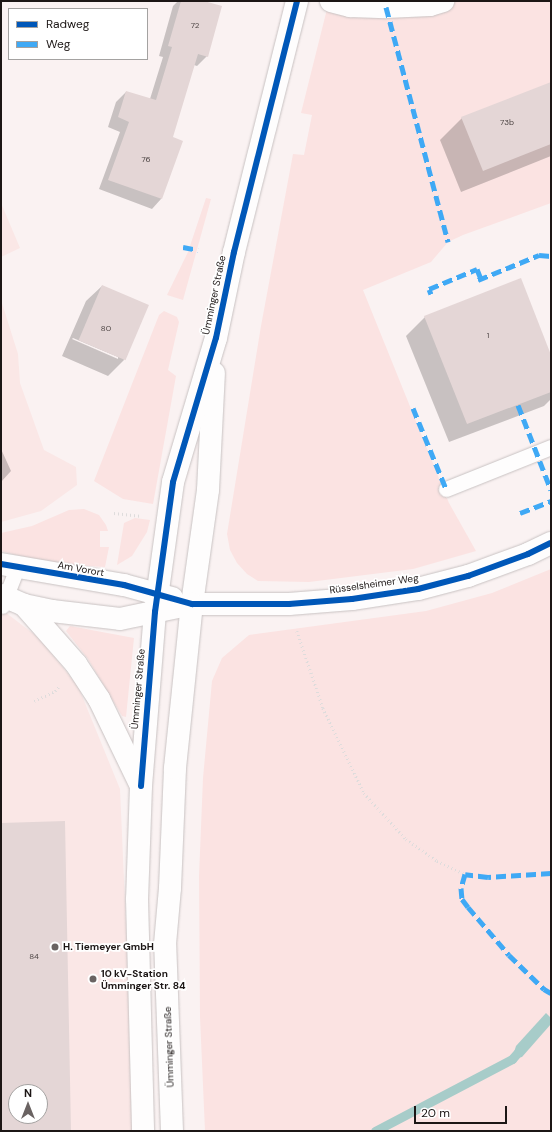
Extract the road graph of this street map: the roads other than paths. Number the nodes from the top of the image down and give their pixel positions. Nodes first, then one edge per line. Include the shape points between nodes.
1 (296, 1) edge
2 (331, 1) edge
3 (443, 1) edge
4 (216, 338) junction
5 (551, 447) edge
6 (446, 489) dead end
7 (551, 543) edge
8 (9, 566) edge
9 (8, 601) edge
10 (156, 603) junction
11 (192, 604) junction
12 (141, 786) junction
13 (143, 1131) edge
14 (172, 1131) edge

1 - 4 street, Ümminger Straße via 234,252
2 - 3 street via 350,6 386,7
4 - 10 street, Ümminger Straße via 173,482
4 - 11 street, Ümminger Straße via 208,490
5 - 6 lane
7 - 11 street, Rüsselsheimer Weg via 468,576 418,589 352,599 288,604
8 - 9 lane
8 - 10 street, Am Vorort via 124,585
9 - 10 street via 52,611 120,619
9 - 12 street via 76,664 99,699
10 - 11 street
10 - 12 street, Ümminger Straße
11 - 14 street, Ümminger Straße via 175,768 165,944
12 - 13 street, Ümminger Straße via 137,899

